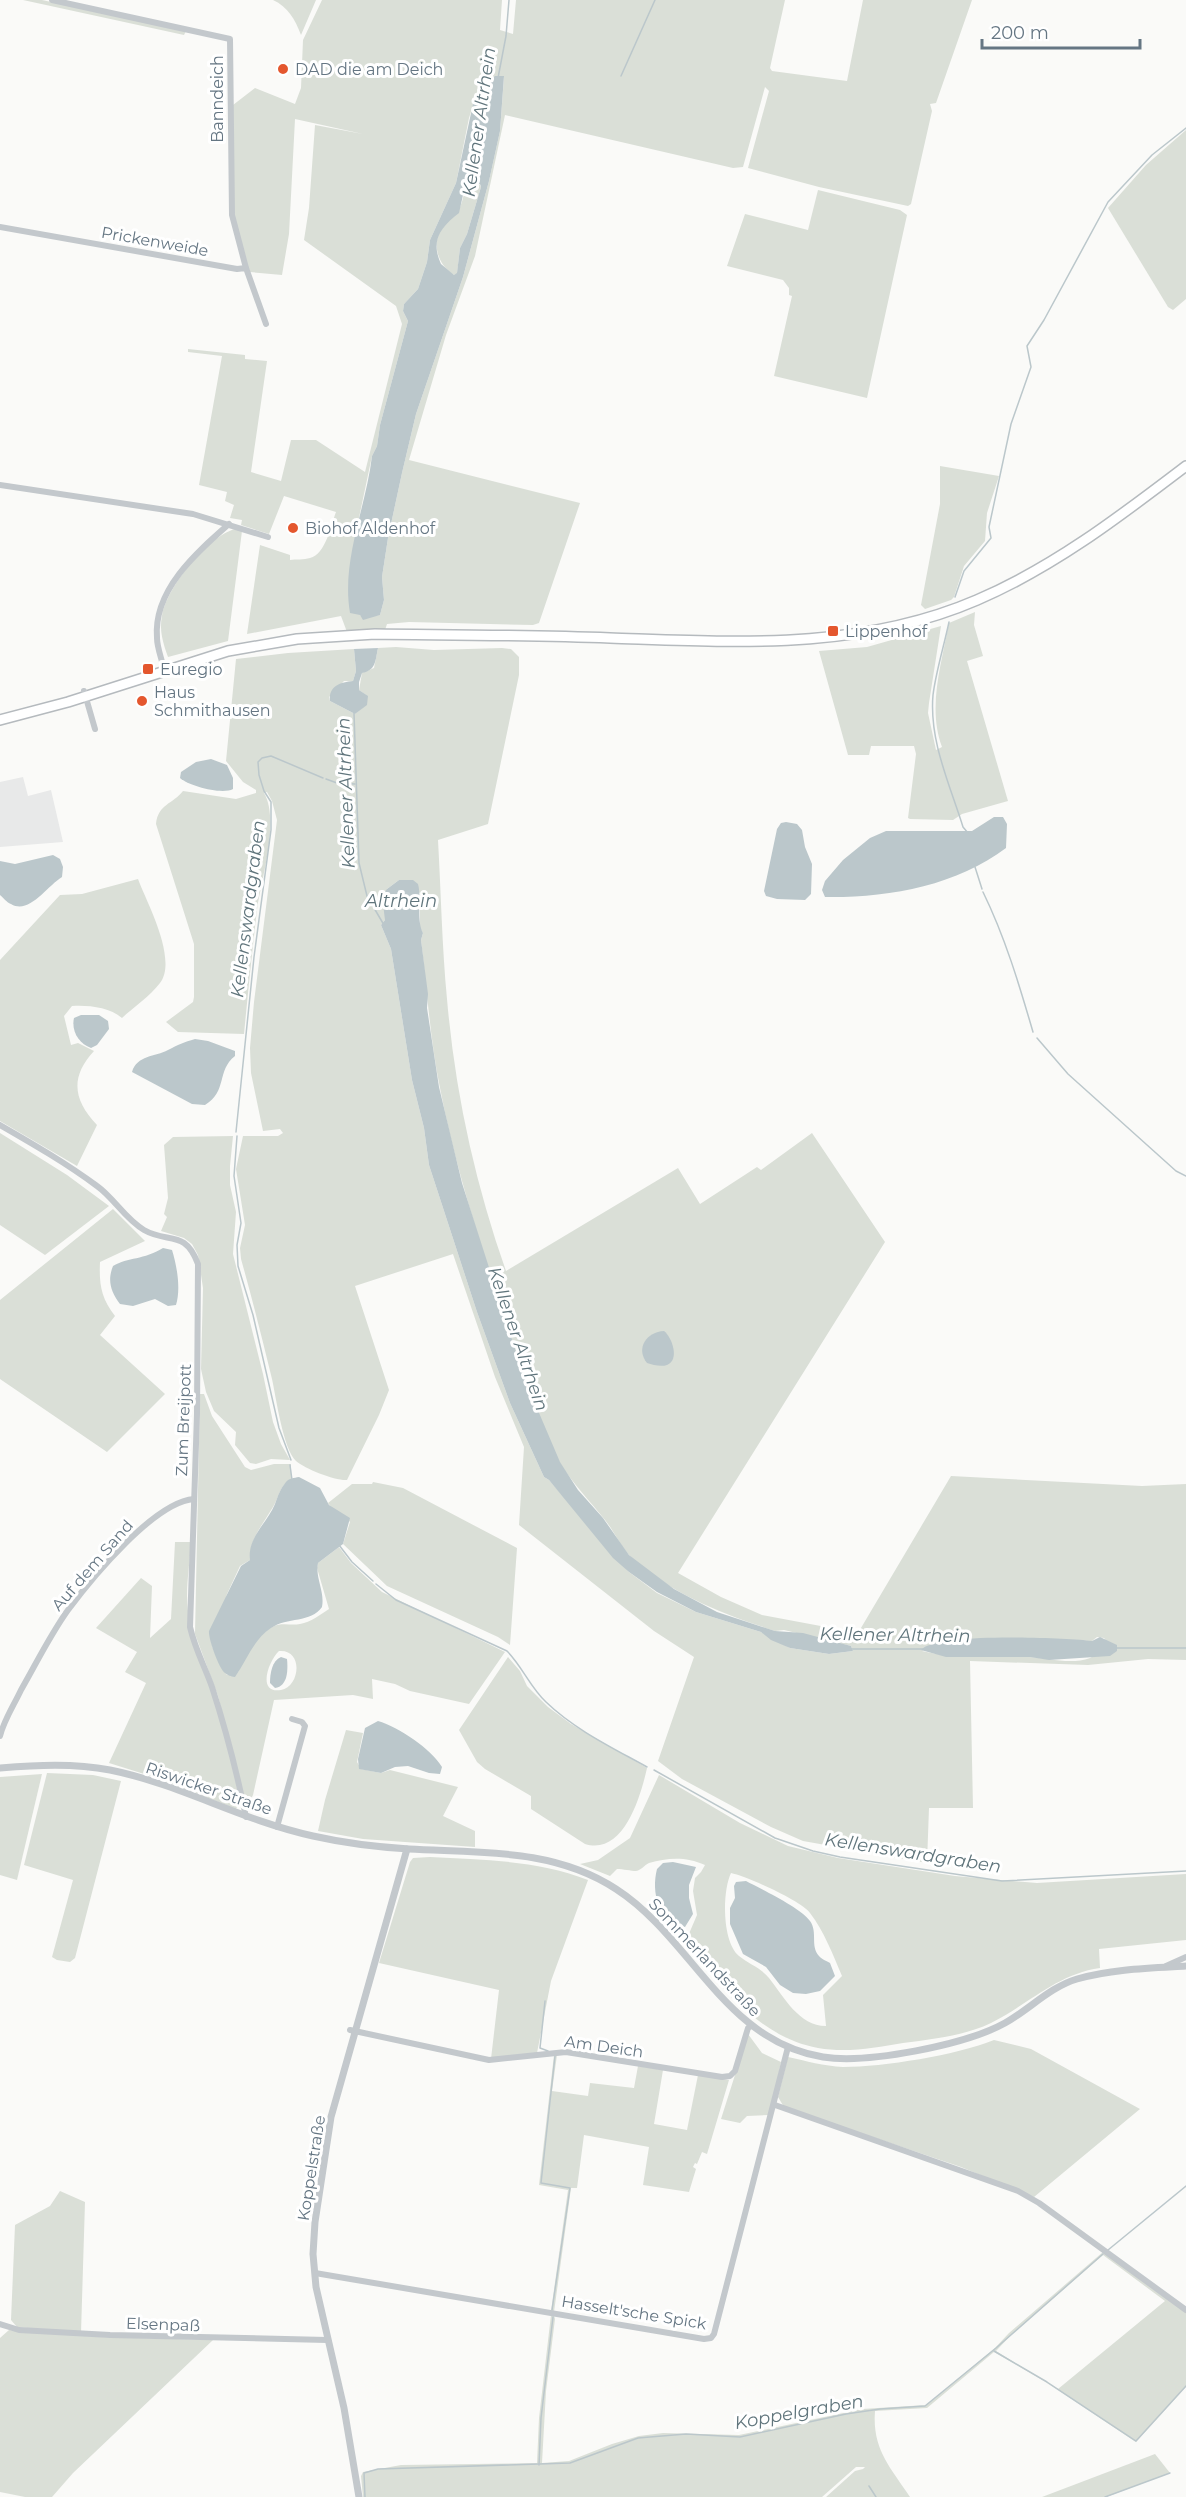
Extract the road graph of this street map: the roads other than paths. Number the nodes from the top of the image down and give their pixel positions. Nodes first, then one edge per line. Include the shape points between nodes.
1 (52, 0) edge
2 (0, 227) edge
3 (246, 268) junction
4 (266, 324) dead end
5 (1186, 466) edge
6 (0, 485) edge
7 (229, 524) junction
8 (268, 537) dead end
9 (164, 670) junction
10 (85, 694) junction
11 (0, 720) edge
12 (95, 729) dead end
13 (0, 1125) edge
14 (194, 1499) junction
15 (292, 1719) dead end
16 (0, 1736) edge
17 (0, 1768) edge
18 (246, 1817) junction
19 (278, 1827) junction
20 (407, 1849) junction
21 (1186, 1957) edge
22 (1186, 1966) edge
23 (1163, 1967) junction
24 (751, 2026) junction
25 (352, 2031) junction
26 (788, 2047) junction
27 (775, 2106) junction
28 (315, 2273) junction
29 (1186, 2310) edge
30 (0, 2324) edge
31 (327, 2340) junction
32 (359, 2497) edge

1 - 3 street, Banndeich via 230,39 232,215
2 - 3 street, Prickenweide
3 - 4 street
5 - 9 main road via 1065,554 1016,582 924,620 858,634 752,642 324,636 256,645
6 - 7 street via 184,513
7 - 8 street
7 - 9 street via 200,549 163,601 157,638
9 - 10 main road
10 - 11 main road
10 - 12 street
13 - 14 street, Zum Breijpott via 99,1187 144,1230 177,1238 194,1254 199,1275
14 - 16 street, Auf dem Sand via 170,1507 142,1527 68,1611
14 - 18 street, Zum Breijpott via 190,1627 222,1719
15 - 19 street via 305,1726
17 - 18 street, Riswicker Straße via 108,1769
18 - 19 street, Riswicker Straße
19 - 20 street, Riswicker Straße via 359,1844
20 - 24 street, Sommerlandstraße via 540,1858 570,1866 606,1883 644,1910
20 - 25 street, Koppelstraße
21 - 23 street
22 - 23 street, Sommerlandstraße
23 - 26 street, Sommerlandstraße via 1076,1979 990,2031 932,2046 852,2059 824,2057
24 - 25 street, Am Deich via 735,2071 722,2077 566,2052 489,2060
24 - 26 street, Sommerlandstraße
25 - 28 street, Koppelstraße via 325,2150 315,2222
26 - 27 street, Hasselt'sche Spick
27 - 28 street, Hasselt'sche Spick via 711,2338
27 - 29 street via 1018,2191
28 - 31 street, Koppelstraße
30 - 31 street, Elsenpaß via 19,2330 110,2336
31 - 32 street, Koppelstraße via 346,2418

